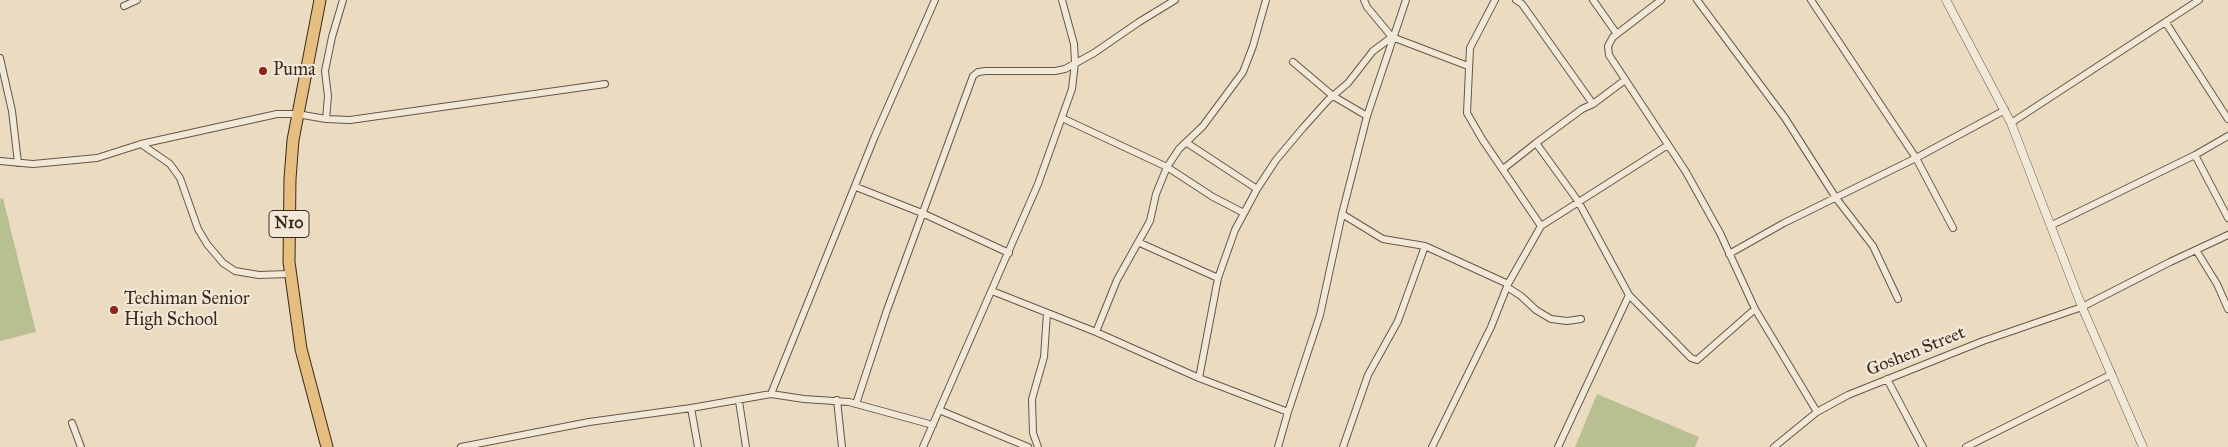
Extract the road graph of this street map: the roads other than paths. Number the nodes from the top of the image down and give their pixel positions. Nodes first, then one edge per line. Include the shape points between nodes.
1 (137, 0) edge
2 (320, 0) edge
3 (343, 0) edge
4 (935, 0) edge
5 (1062, 0) edge
6 (1175, 0) edge
7 (1266, 0) edge
8 (1364, 0) edge
9 (1406, 0) edge
10 (1495, 0) edge
11 (1516, 0) edge
12 (1593, 0) edge
13 (1661, 0) edge
14 (1697, 0) edge
15 (1811, 0) edge
16 (1946, 0) edge
17 (2199, 0) edge
18 (124, 6) dead end
19 (2166, 23) junction
20 (1617, 34) junction
21 (1392, 37) junction
22 (0, 58) edge
23 (1293, 62) dead end
24 (1075, 63) junction
25 (1468, 66) junction
26 (1625, 80) junction
27 (605, 84) dead end
28 (1333, 96) junction
29 (1592, 104) junction
30 (2005, 110) junction
31 (297, 114) junction
32 (1367, 116) junction
33 (1062, 118) junction
34 (326, 119) junction
35 (2228, 119) edge
36 (2011, 123) junction
37 (2228, 136) edge
38 (1187, 143) junction
39 (1536, 143) junction
40 (142, 144) junction
41 (1668, 145) junction
42 (2196, 155) junction
43 (1916, 158) junction
44 (0, 162) edge
45 (18, 163) junction
46 (1167, 167) junction
47 (1503, 169) junction
48 (856, 187) junction
49 (1257, 189) junction
50 (1836, 198) junction
51 (1578, 201) junction
52 (922, 213) junction
53 (1244, 213) junction
54 (1342, 214) junction
55 (2228, 218) edge
56 (2052, 225) junction
57 (1541, 226) junction
58 (1953, 228) dead end
59 (2228, 235) edge
60 (1140, 243) junction
61 (1425, 246) junction
62 (2196, 250) junction
63 (1008, 253) junction
64 (1729, 254) junction
65 (289, 274) junction
66 (1218, 278) junction
67 (1508, 285) junction
68 (992, 291) junction
69 (1629, 295) junction
70 (1898, 299) dead end
71 (2082, 307) junction
72 (2228, 309) edge
73 (1755, 310) junction
74 (1048, 313) junction
75 (1581, 319) dead end
76 (1096, 332) junction
77 (2112, 374) junction
78 (1199, 378) junction
79 (1887, 379) junction
80 (771, 394) junction
81 (739, 400) junction
82 (837, 400) junction
83 (856, 404) junction
84 (691, 408) junction
85 (940, 410) junction
86 (1288, 412) junction
87 (1817, 412) junction
88 (72, 423) dead end
89 (933, 425) junction
90 (81, 447) edge
91 (327, 447) edge
92 (461, 447) edge
93 (698, 447) edge
94 (746, 447) edge
95 (842, 447) edge
96 (923, 447) edge
97 (1028, 447) edge
98 (1038, 447) edge
99 (1278, 447) edge
100 (1343, 447) edge
101 (1432, 447) edge
102 (1558, 447) edge
103 (1774, 447) edge
104 (1923, 447) edge
105 (1966, 447) edge
106 (2143, 447) edge

1 - 18 street
2 - 31 highway, N10
3 - 34 street via 325,71
4 - 48 street
5 - 24 street via 1074,44
6 - 24 street
7 - 38 street via 1242,72 1219,106
8 - 21 street via 1366,7
9 - 21 street
10 - 25 street via 1470,48
11 - 29 street
12 - 20 street
13 - 20 street
14 - 50 street via 1785,118
15 - 43 street
16 - 30 street
17 - 19 street
19 - 35 street
19 - 36 street
20 - 26 street via 1608,46 1609,55
21 - 25 street
21 - 28 street via 1379,44 1348,83
21 - 32 street
22 - 45 street via 12,111
23 - 28 street
24 - 33 street via 1072,89
24 - 52 street via 1055,71 986,71 973,76
25 - 47 street via 1468,113
26 - 29 street
26 - 41 street
27 - 34 street via 364,119
28 - 32 street
28 - 49 street via 1276,160
29 - 39 street
30 - 36 street
30 - 43 street
31 - 34 street
31 - 40 street via 255,118
31 - 65 highway, N10 via 290,179
32 - 54 street
33 - 46 street
33 - 63 street
36 - 56 street
37 - 42 street
38 - 46 street
38 - 49 street
39 - 47 street
39 - 51 street
40 - 45 street via 97,158 60,163
40 - 65 street via 170,164 180,178 198,229 223,263 235,271 259,275
41 - 51 street
41 - 64 street
42 - 55 street
42 - 56 street
43 - 50 street
43 - 58 street
44 - 45 street
46 - 53 street via 1214,198
46 - 60 street
47 - 57 street
48 - 52 street
48 - 80 street
49 - 53 street
50 - 64 street
50 - 70 street via 1872,246
51 - 57 street
51 - 69 street
52 - 63 street
52 - 83 street
53 - 66 street
54 - 61 street via 1383,239
54 - 86 street via 1320,315
56 - 71 street
57 - 67 street
59 - 62 street, Goshen Street
60 - 66 street
60 - 76 street via 1113,288
61 - 67 street
61 - 100 street via 1398,321 1368,375
62 - 71 street, Goshen Street
62 - 72 street
63 - 68 street
64 - 73 street
65 - 91 highway, N10 via 306,372
66 - 78 street
67 - 75 street via 1551,319
67 - 101 street
68 - 74 street
68 - 85 street
69 - 73 street via 1691,358 1697,360
69 - 102 street
71 - 77 street
71 - 79 street, Goshen Street
73 - 87 street
74 - 76 street
74 - 98 street via 1044,357 1032,399 1033,433
76 - 78 street
77 - 105 street
77 - 106 street
78 - 86 street
79 - 87 street, Goshen Street
79 - 104 street
80 - 81 street
80 - 82 street
81 - 84 street
81 - 94 street
82 - 83 street
82 - 95 street
83 - 89 street
84 - 92 street via 588,422
84 - 93 street
85 - 89 street
85 - 97 street
86 - 99 street
87 - 103 street, Goshen Street
88 - 90 street
89 - 96 street

